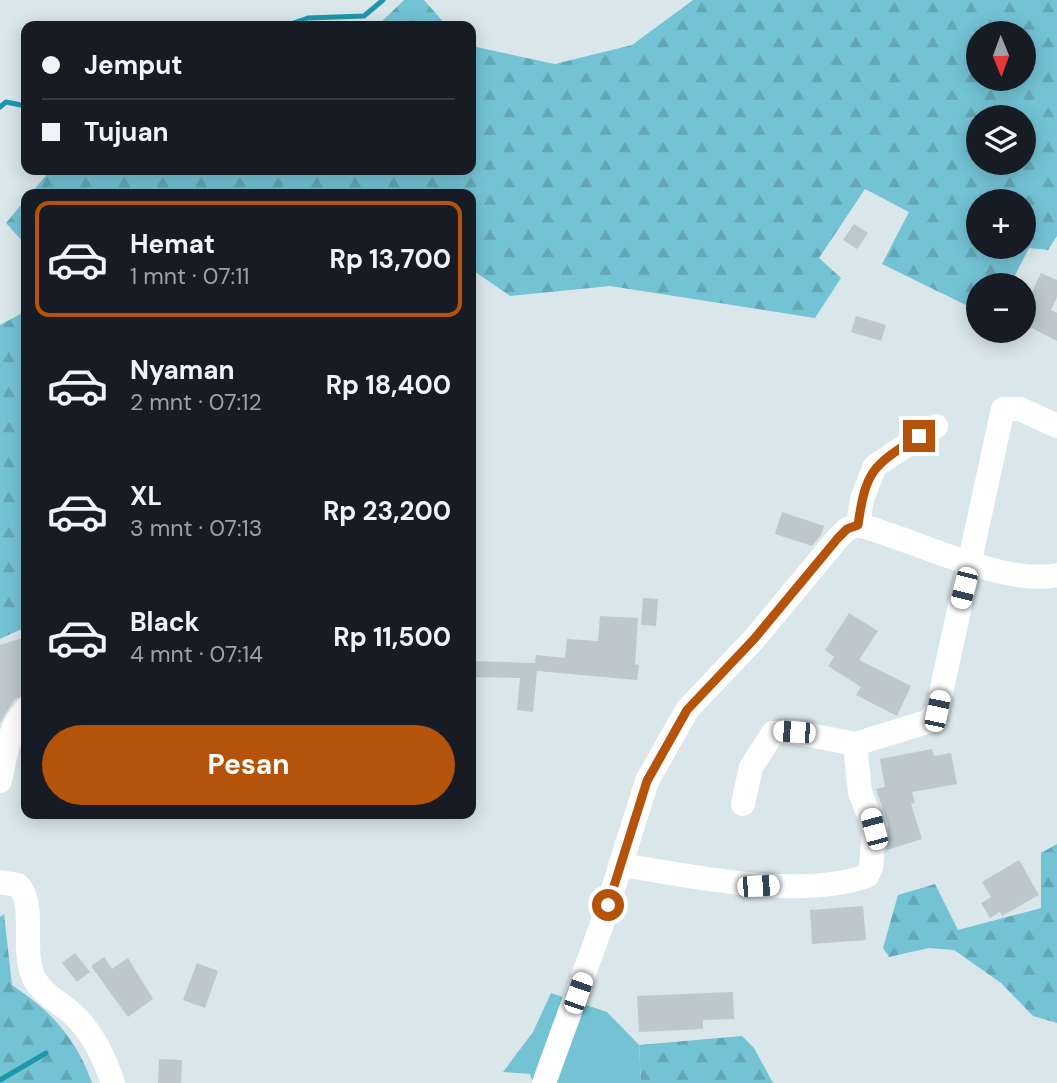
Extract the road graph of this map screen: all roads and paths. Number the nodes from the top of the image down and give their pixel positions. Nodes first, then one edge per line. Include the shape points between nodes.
1 (936, 426) dead end
2 (1057, 426) edge
3 (858, 525) junction
4 (970, 564) junction
5 (1057, 575) edge
6 (21, 715) edge
7 (855, 744) junction
8 (0, 781) edge
9 (743, 804) dead end
10 (621, 865) junction
11 (0, 882) edge
12 (113, 1083) edge
13 (544, 1083) edge

1 - 3 street via 875,466
2 - 4 street via 1020,409 1003,409
3 - 4 street
3 - 10 street via 838,538 755,638 687,710 647,781
4 - 5 street via 1030,576
4 - 7 street via 933,719
6 - 8 street via 9,736
7 - 9 street via 794,732 773,733 751,767
7 - 10 street via 860,792 874,829 867,876 849,882 758,886
10 - 13 street
11 - 12 street via 18,885 26,898 29,962 36,983 90,1033

